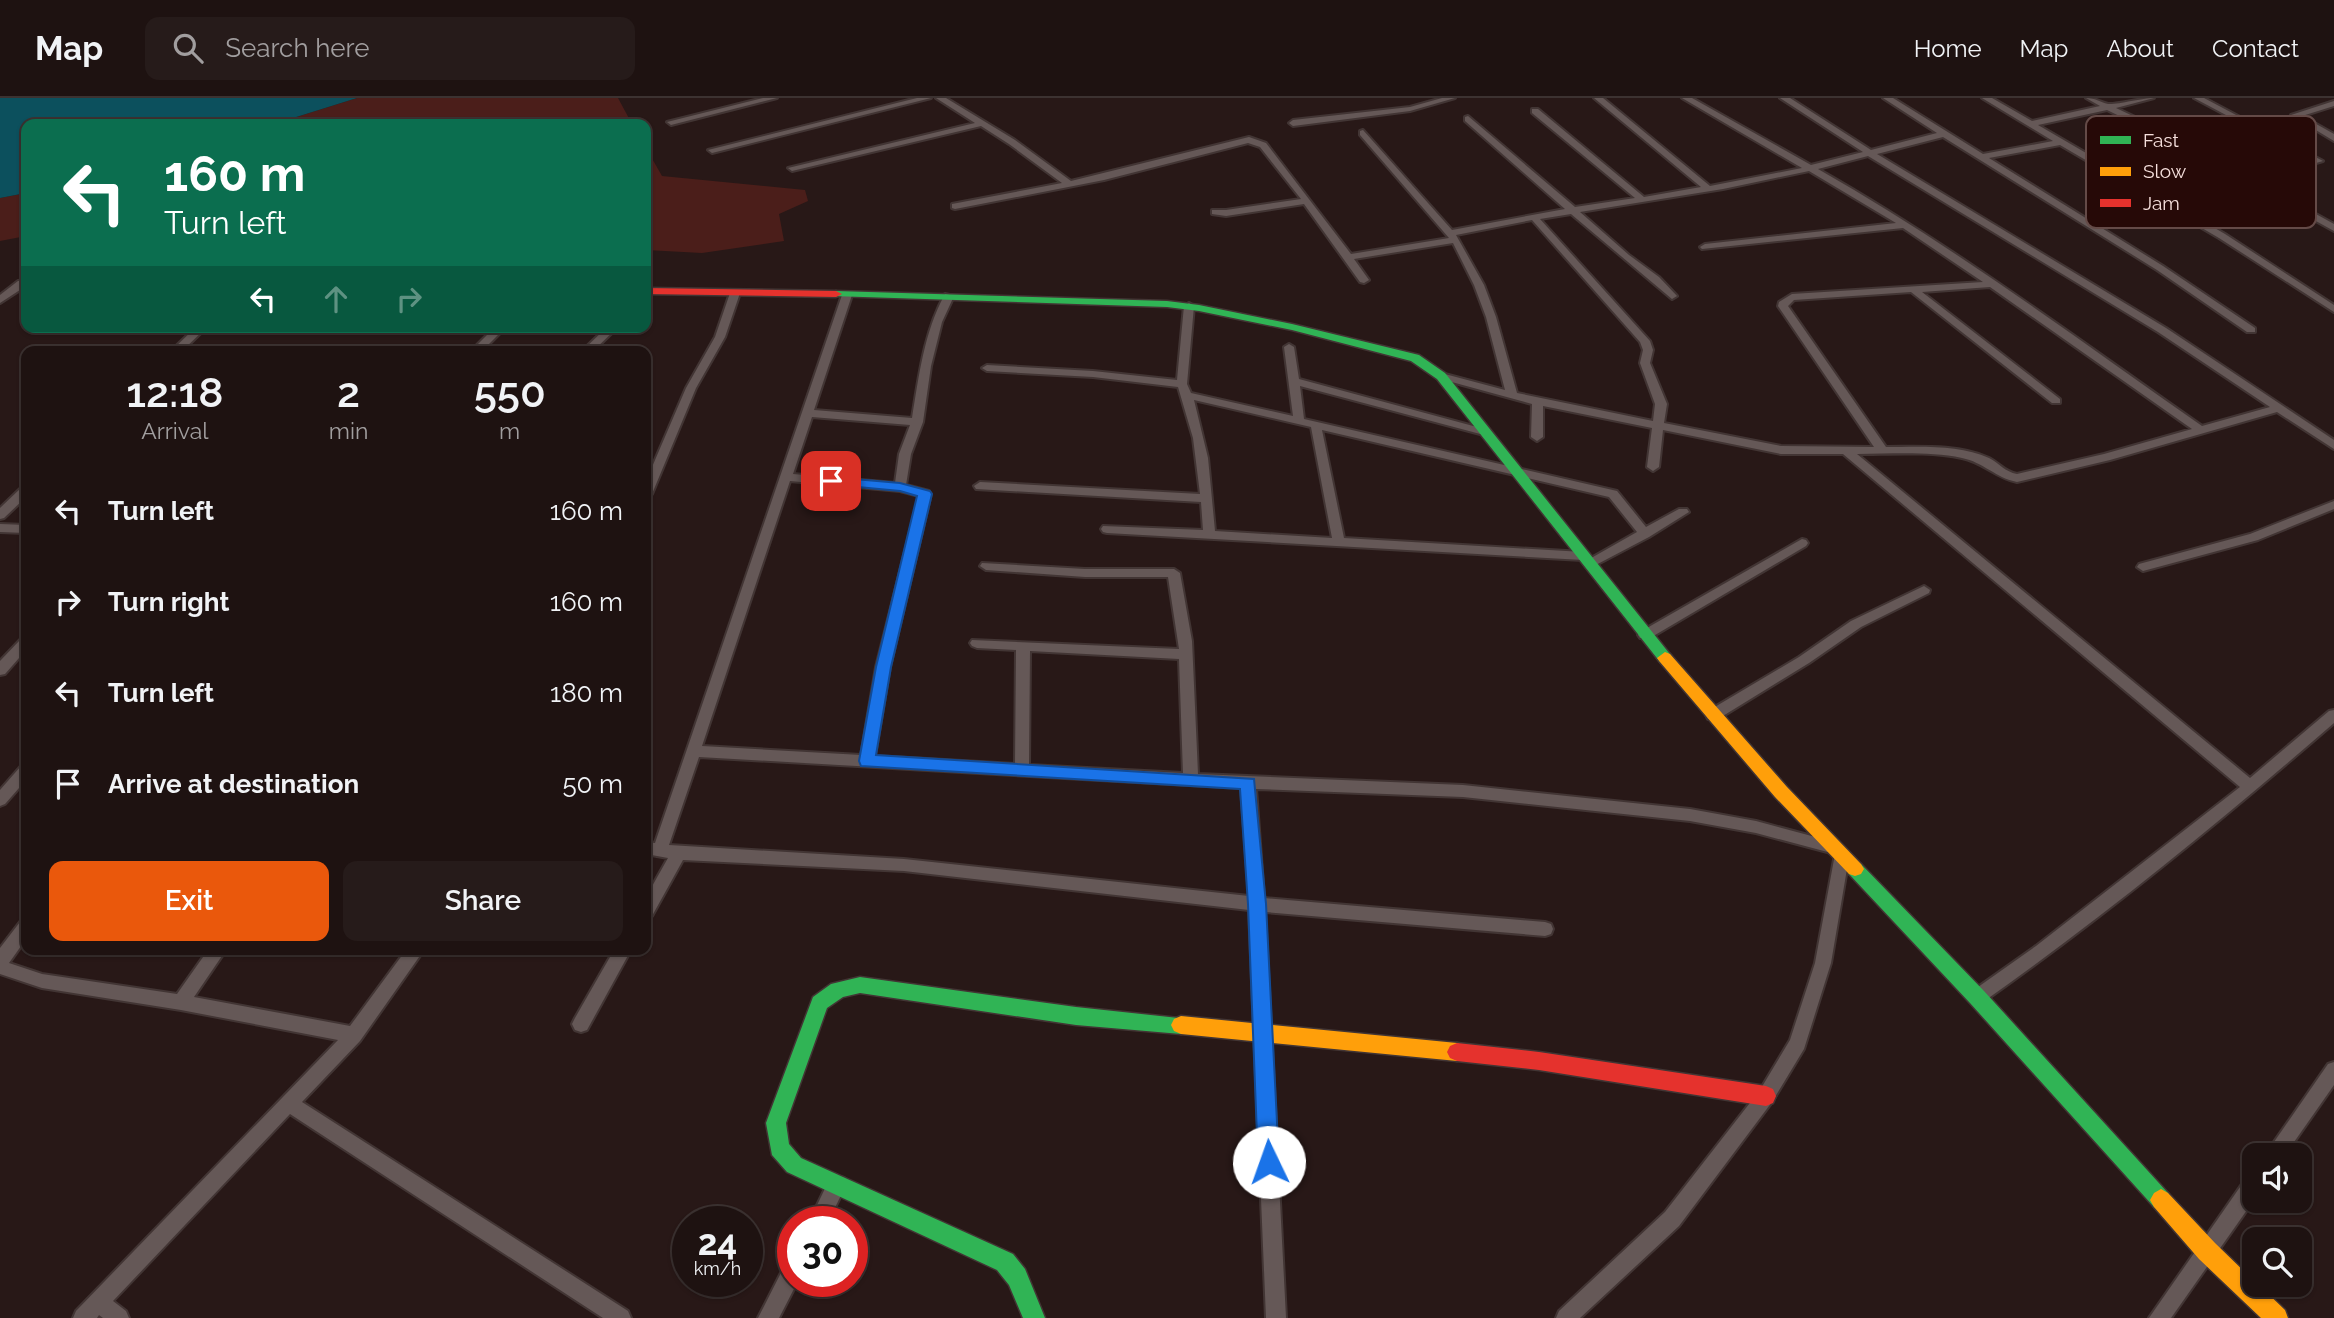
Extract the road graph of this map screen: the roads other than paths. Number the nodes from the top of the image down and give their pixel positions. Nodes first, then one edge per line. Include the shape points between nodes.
1 (773, 98) edge
2 (927, 98) edge
3 (940, 98) edge
4 (1451, 98) edge
5 (1598, 98) edge
6 (1686, 98) edge
7 (1784, 98) edge
8 (1887, 98) edge
9 (1986, 98) edge
10 (2090, 98) edge
11 (2150, 98) edge
12 (2198, 98) edge
13 (2334, 103) edge
14 (2108, 107) junction
15 (1535, 111) dead end
16 (2126, 116) edge
17 (2233, 116) edge
18 (2298, 116) edge
19 (1468, 119) dead end
20 (671, 122) dead end
21 (1293, 123) dead end
22 (980, 124) junction
23 (2030, 124) junction
24 (2316, 127) edge
25 (1363, 133) dead end
26 (1943, 134) junction
27 (2334, 138) edge
28 (2062, 142) junction
29 (712, 149) dead end
30 (1871, 154) junction
31 (2086, 156) edge
32 (1980, 157) junction
33 (2316, 159) edge
34 (2319, 161) dead end
35 (792, 168) dead end
36 (1811, 168) junction
37 (1068, 183) junction
38 (1707, 188) junction
39 (1640, 198) junction
40 (1307, 201) junction
41 (955, 206) dead end
42 (1573, 210) junction
43 (1215, 212) dead end
44 (1533, 216) junction
45 (2316, 218) edge
46 (2086, 222) edge
47 (1906, 225) junction
48 (2095, 228) edge
49 (2208, 228) edge
50 (2334, 228) edge
51 (1453, 237) junction
52 (1705, 247) dead end
53 (1348, 257) junction
54 (1364, 280) dead end
55 (21, 284) edge
56 (1992, 284) junction
57 (1915, 291) junction
58 (651, 293) edge
59 (735, 293) junction
60 (847, 295) junction
61 (949, 296) junction
62 (1672, 296) dead end
63 (0, 300) edge
64 (1189, 306) junction
65 (2334, 309) edge
66 (2251, 330) dead end
67 (196, 333) edge
68 (495, 333) edge
69 (607, 333) edge
70 (181, 346) edge
71 (481, 346) edge
72 (592, 346) edge
73 (1290, 347) dead end
74 (987, 368) dead end
75 (1441, 376) junction
76 (1294, 381) junction
77 (1185, 389) junction
78 (1512, 395) junction
79 (2056, 401) dead end
80 (1538, 402) junction
81 (2278, 408) junction
82 (807, 414) junction
83 (1299, 420) junction
84 (917, 422) junction
85 (1316, 426) junction
86 (1658, 426) junction
87 (2199, 429) junction
88 (1483, 432) junction
89 (1537, 437) dead end
90 (2334, 445) edge
91 (1847, 452) junction
92 (1883, 452) junction
93 (1653, 467) dead end
94 (1517, 473) junction
95 (785, 477) junction
96 (651, 482) edge
97 (980, 486) dead end
98 (900, 487) junction
99 (21, 495) edge
100 (1207, 498) junction
101 (2334, 505) edge
102 (1683, 512) dead end
103 (0, 514) edge
104 (0, 528) edge
105 (21, 528) edge
106 (1107, 529) dead end
107 (1645, 534) junction
108 (1209, 535) junction
109 (1339, 542) junction
110 (1802, 543) dead end
111 (1586, 560) junction
112 (986, 566) dead end
113 (2143, 567) dead end
114 (1924, 590) dead end
115 (1645, 635) junction
116 (977, 643) dead end
117 (1023, 645) junction
118 (21, 647) edge
119 (1185, 654) junction
120 (0, 670) edge
121 (1713, 715) junction
122 (2334, 715) edge
123 (693, 751) junction
124 (867, 761) junction
125 (1022, 770) junction
126 (21, 776) edge
127 (1191, 780) junction
128 (1248, 783) junction
129 (2250, 787) junction
130 (0, 800) edge
131 (653, 849) edge
132 (1838, 852) junction
133 (679, 853) junction
134 (651, 902) edge
135 (1257, 904) junction
136 (1545, 929) dead end
137 (21, 934) edge
138 (214, 955) edge
139 (412, 955) edge
140 (620, 955) edge
141 (0, 961) edge
142 (0, 967) edge
143 (1977, 997) junction
144 (181, 1002) junction
145 (581, 1024) dead end
146 (1263, 1031) junction
147 (354, 1035) junction
148 (2334, 1070) edge
149 (1766, 1096) junction
150 (290, 1104) junction
151 (2282, 1143) edge
152 (837, 1185) junction
153 (2242, 1201) edge
154 (826, 1206) edge
155 (2207, 1251) junction
156 (779, 1297) edge
157 (99, 1303) junction
158 (83, 1318) edge
159 (119, 1318) edge
160 (621, 1318) edge
161 (768, 1318) edge
162 (1034, 1318) edge
163 (1276, 1318) edge
164 (1566, 1318) edge
165 (2159, 1318) edge
166 (2277, 1318) edge

1 - 20 street
2 - 29 street
3 - 22 street
4 - 21 street via 1399,110
5 - 38 street
6 - 36 street
7 - 30 street
8 - 26 street
9 - 23 street
10 - 14 street
11 - 14 street
12 - 17 street
13 - 18 street via 2295,114
14 - 16 street
14 - 23 street
15 - 39 street
19 - 42 street
22 - 35 street
22 - 37 street
23 - 28 street
24 - 27 street
25 - 51 street
26 - 30 street
26 - 32 street
28 - 31 street
28 - 32 street
30 - 36 street
30 - 81 street via 2107,296
32 - 46 street
33 - 34 street
36 - 38 street
36 - 47 street
37 - 40 street via 1249,140 1263,145
37 - 41 street
38 - 39 street
39 - 42 street
40 - 43 street
40 - 53 street
42 - 44 street
42 - 62 street via 1641,270 1658,278
44 - 51 street
44 - 86 street via 1645,341 1645,363 1661,404
45 - 50 street
47 - 52 street
47 - 56 street
48 - 66 street
49 - 65 street
51 - 53 street
51 - 78 street via 1491,317
53 - 54 street
55 - 63 street
56 - 57 street
56 - 87 street
57 - 79 street
57 - 92 street via 1792,297 1783,306
58 - 59 street
59 - 60 street
59 - 96 street via 720,337 691,388
60 - 61 street
60 - 82 street
61 - 64 street
61 - 84 street via 937,322
64 - 75 street via 1275,322 1415,358
64 - 77 street
67 - 70 street
68 - 71 street
69 - 72 street
73 - 76 street
74 - 77 street via 1093,374
75 - 78 street
75 - 88 street
76 - 83 street
76 - 88 street
77 - 83 street
77 - 100 street
78 - 80 street
80 - 86 street
80 - 89 street
81 - 87 street
81 - 90 street
82 - 84 street
82 - 95 street
83 - 85 street
84 - 98 street via 905,454
85 - 94 street
85 - 109 street
86 - 91 street via 1781,450
86 - 93 street
87 - 92 street via 2020,478 2006,476 1971,456
88 - 94 street
91 - 92 street
91 - 129 street
94 - 107 street via 1613,495
94 - 111 street
95 - 98 street
95 - 123 street
97 - 100 street
98 - 124 street via 925,494 883,667
99 - 103 street
100 - 108 street
101 - 113 street via 2254,537
102 - 107 street
104 - 105 street
106 - 108 street
107 - 111 street
108 - 109 street
109 - 111 street
110 - 115 street
111 - 115 street
112 - 119 street via 1174,573
114 - 121 street via 1856,624
115 - 121 street
116 - 117 street
117 - 119 street
117 - 125 street
118 - 120 street
119 - 127 street
121 - 132 street
122 - 129 street
123 - 124 street
123 - 131 street
124 - 125 street
125 - 127 street
126 - 130 street
127 - 128 street
128 - 132 street via 1463,791 1663,812 1756,827
128 - 135 street
129 - 143 street
131 - 133 street
132 - 143 street
132 - 149 street via 1823,963 1798,1043
133 - 134 street
133 - 135 street via 904,865
135 - 136 street
135 - 146 street
137 - 141 street
138 - 144 street
139 - 147 street
140 - 145 street
142 - 144 street via 42,981
143 - 155 street
144 - 147 street
146 - 149 street via 1539,1061
146 - 152 street via 1076,1016 846,986 820,1003 776,1123 779,1148 794,1165
146 - 163 street
147 - 150 street
148 - 151 street
149 - 164 street via 1672,1219
150 - 157 street
150 - 160 street
152 - 154 street
152 - 162 street via 1005,1262 1017,1277
153 - 155 street
155 - 165 street
155 - 166 street
156 - 161 street
157 - 158 street
157 - 159 street

